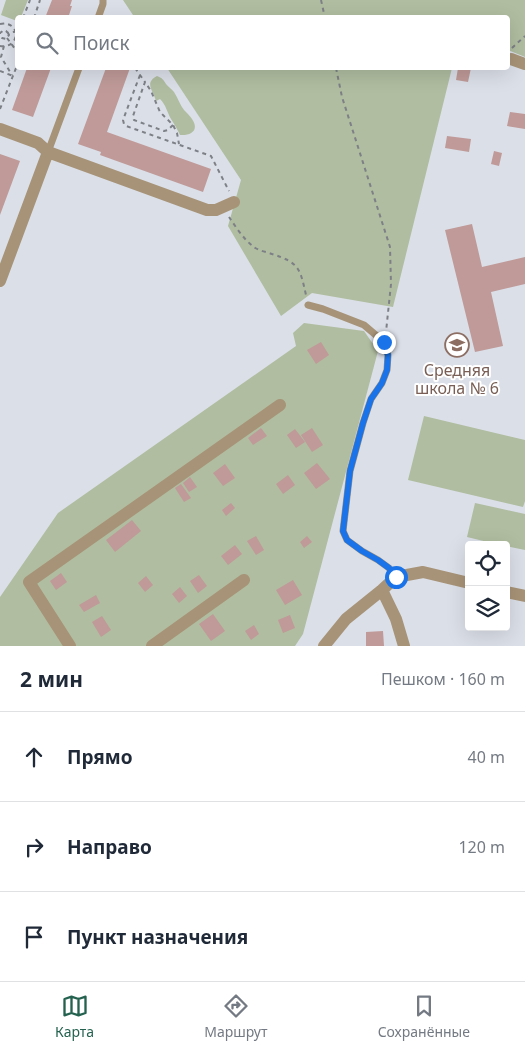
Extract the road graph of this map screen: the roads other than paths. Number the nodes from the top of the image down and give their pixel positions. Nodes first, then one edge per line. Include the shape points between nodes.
1 (103, 0) edge
2 (99, 15) edge
3 (511, 59) dead end
4 (525, 64) edge
5 (78, 70) edge
6 (0, 129) edge
7 (48, 152) junction
8 (234, 202) road end
9 (0, 281) edge
10 (308, 305) road end
11 (280, 405) dead end
12 (396, 577) junction
13 (244, 580) dead end
14 (465, 582) edge
15 (382, 590) junction
16 (510, 593) edge
17 (525, 596) edge
18 (70, 646) edge
19 (152, 646) edge
20 (324, 646) edge
21 (404, 646) edge

1 - 2 lane
3 - 4 street
5 - 7 lane
6 - 7 street via 38,143
7 - 8 street via 207,210 216,210
7 - 9 street
10 - 12 lane via 364,325 384,342 388,355 387,370 371,399 363,423 350,471 343,531 347,540 389,568
11 - 18 street via 29,582
12 - 14 street via 423,572
12 - 15 street
13 - 19 street
15 - 20 street via 346,619
15 - 21 street
16 - 17 street

